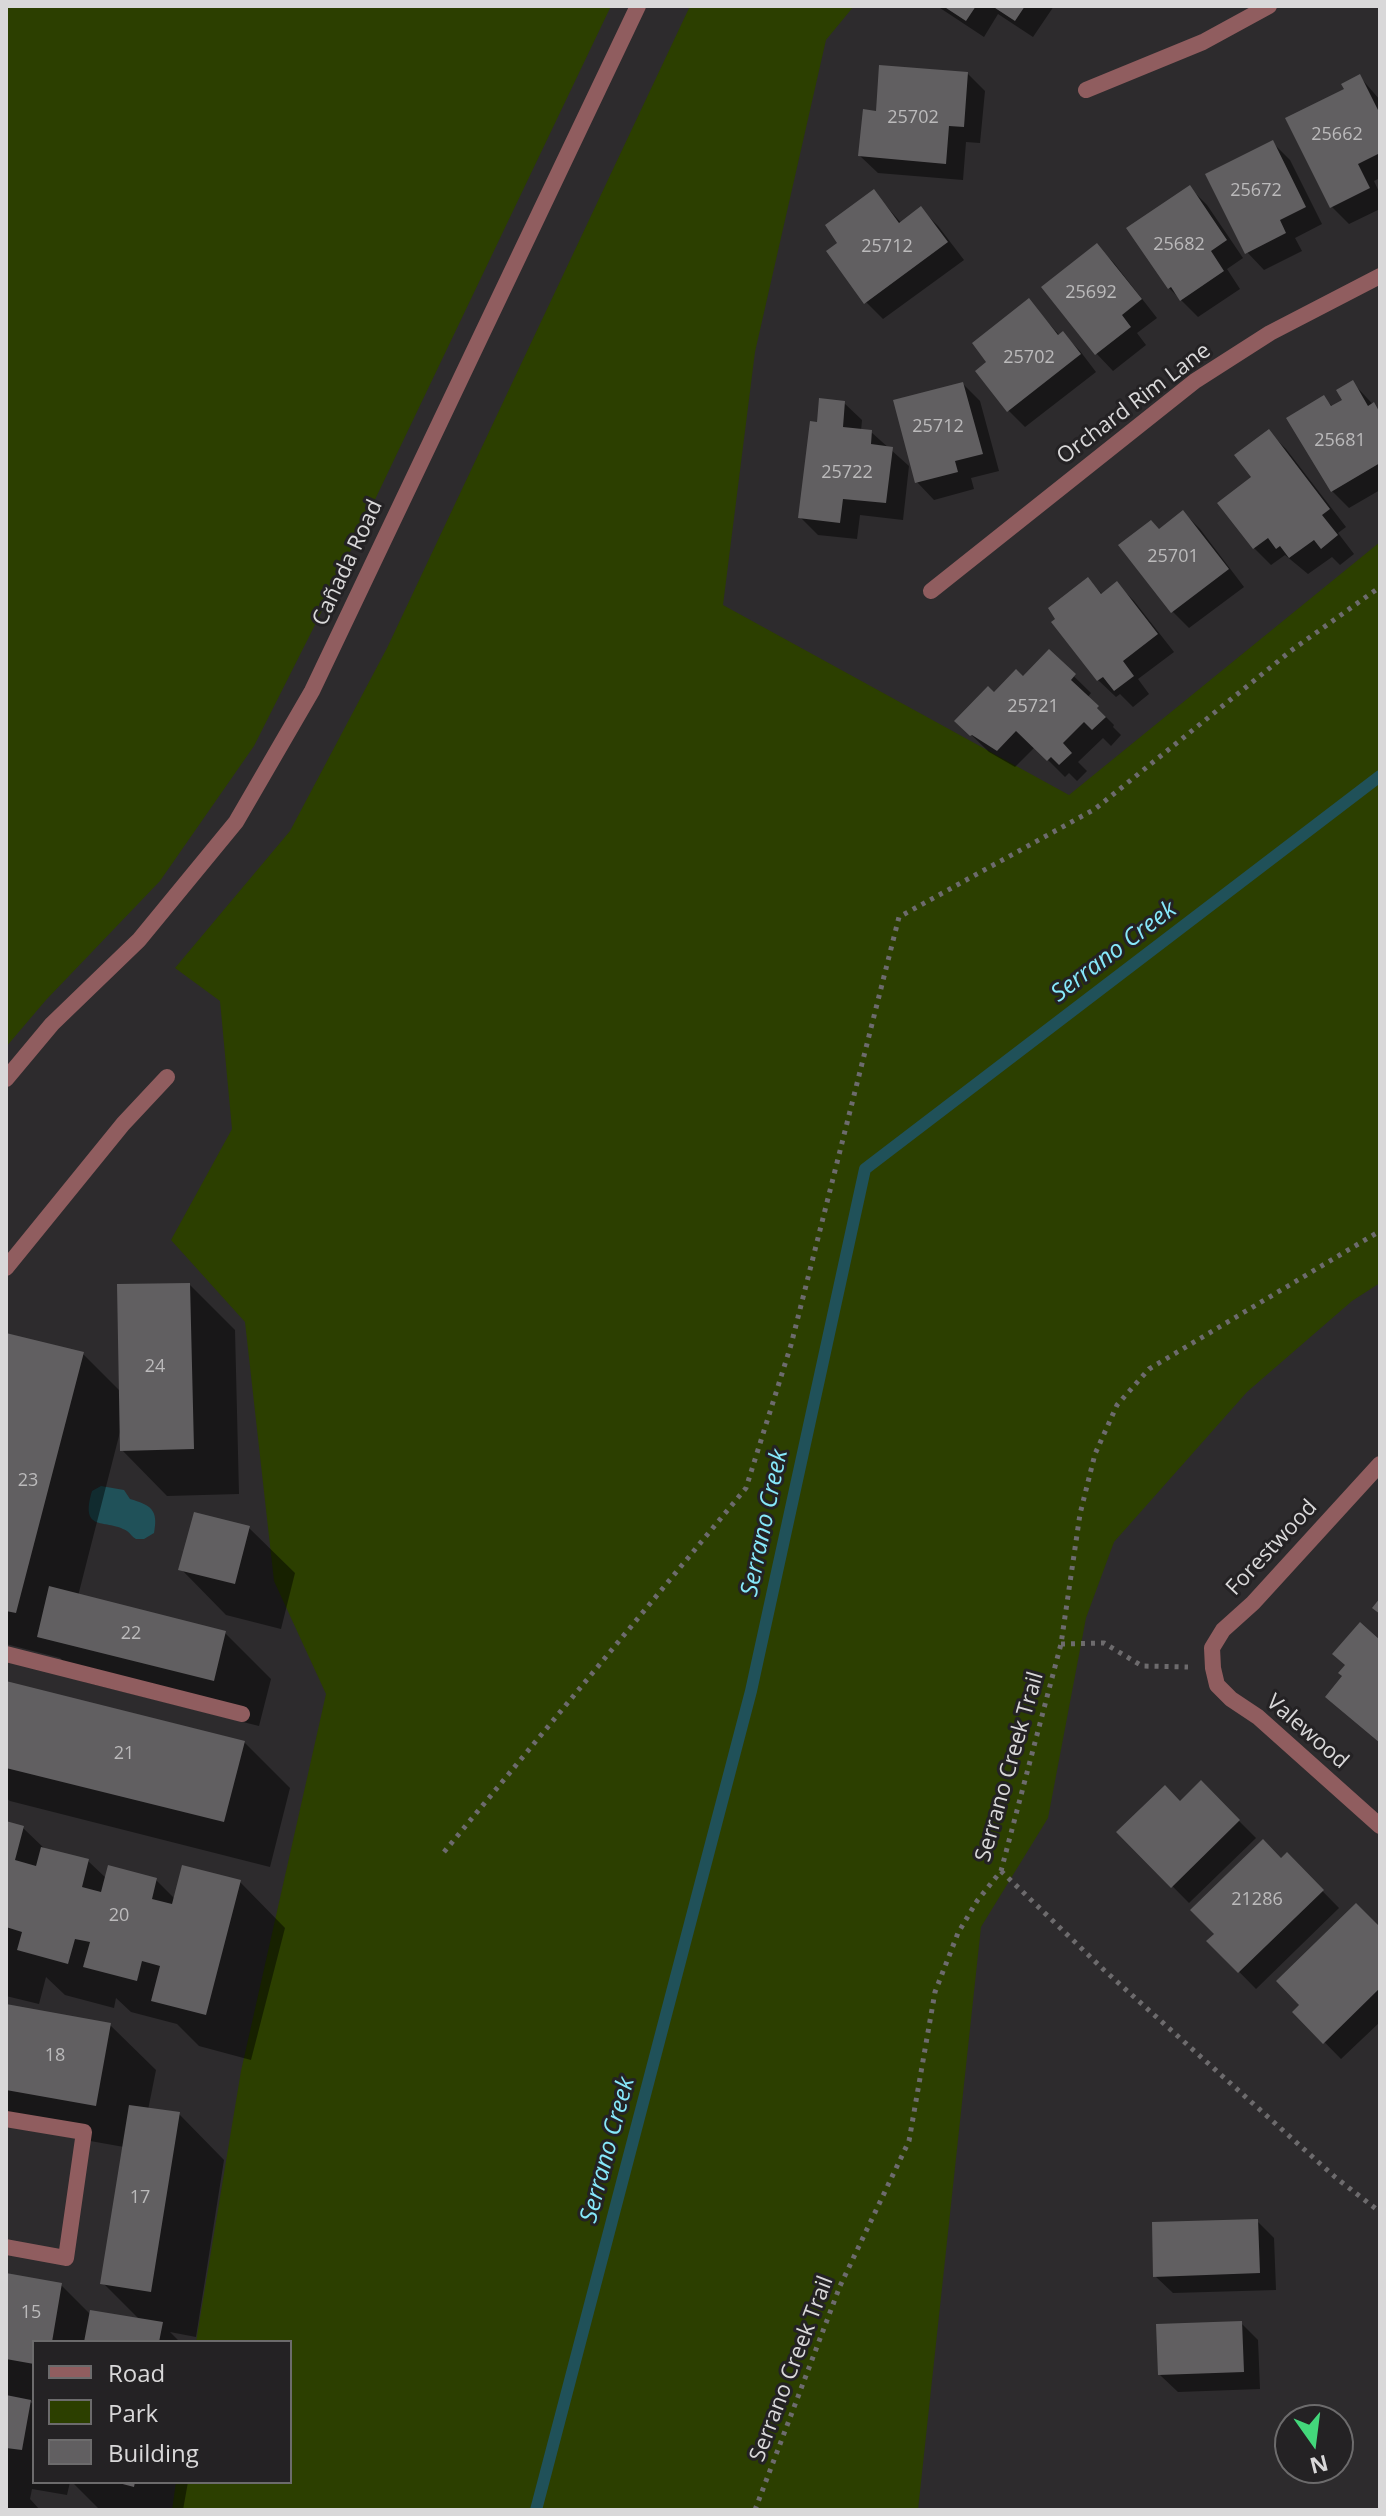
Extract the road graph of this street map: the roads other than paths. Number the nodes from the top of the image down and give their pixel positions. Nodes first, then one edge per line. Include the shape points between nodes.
1 (638, 6) edge
2 (1269, 6) edge
3 (1086, 90) dead end
4 (1380, 276) edge
5 (931, 591) dead end
6 (167, 1077) dead end
7 (6, 1079) edge
8 (6, 1268) edge
9 (1380, 1464) edge
10 (6, 1654) edge
11 (1213, 1668) joint
12 (242, 1714) dead end
13 (1380, 1826) edge
14 (6, 2119) edge
15 (6, 2247) edge

1 - 7 street, Cañada Road via 312,691 236,822 139,940 52,1024
2 - 3 street via 1203,42
4 - 5 street, Orchard Rim Lane via 1270,333 1195,381
6 - 8 street
9 - 11 street, Forestwood via 1223,1630 1212,1648
10 - 12 street
11 - 13 street, Valewood via 1217,1685 1231,1699
14 - 15 street via 84,2132 66,2258

